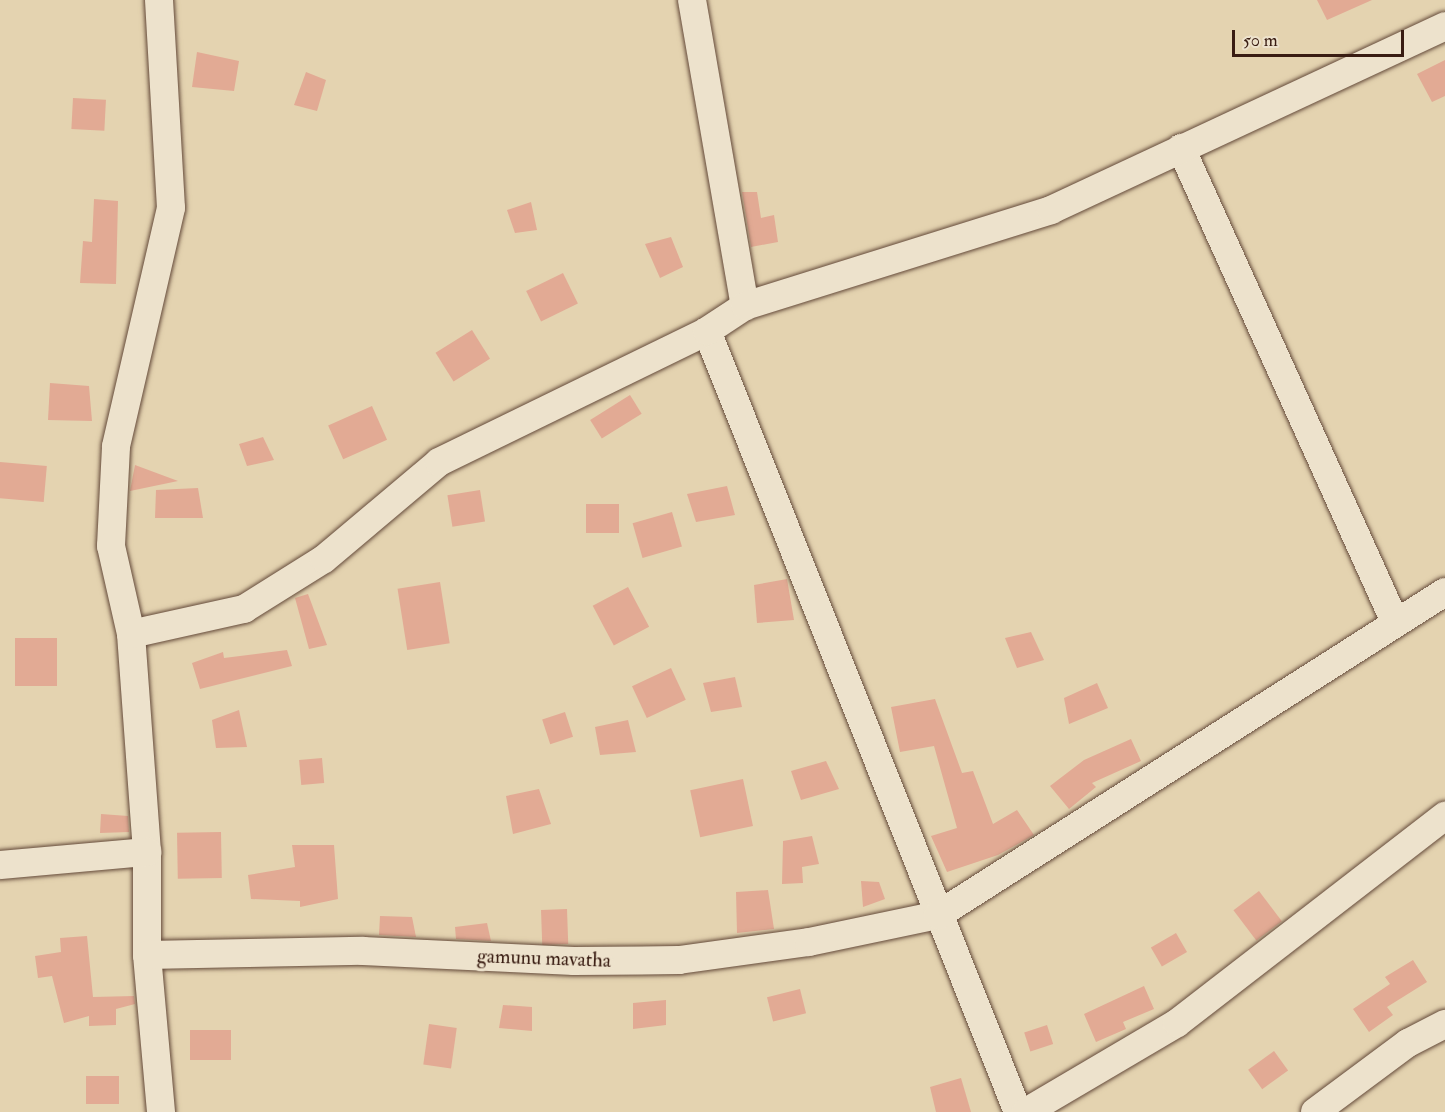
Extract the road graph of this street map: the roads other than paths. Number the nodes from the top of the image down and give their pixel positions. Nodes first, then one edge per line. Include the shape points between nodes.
1 (159, 0) edge
2 (692, 0) edge
3 (1445, 26) edge
4 (1181, 148) junction
5 (745, 306) junction
6 (707, 331) junction
7 (1445, 592) edge
8 (1395, 622) junction
9 (131, 634) junction
10 (1445, 816) edge
11 (147, 852) junction
12 (0, 865) edge
13 (938, 915) junction
14 (147, 955) junction
15 (1445, 1024) edge
16 (161, 1112) edge
17 (1018, 1112) edge
18 (1026, 1112) edge
19 (1315, 1112) edge

1 - 9 street via 171,208 116,447 111,546
2 - 5 street
3 - 4 street
4 - 5 street via 1051,210
4 - 8 street
5 - 6 street
6 - 9 street via 439,462 324,560 244,609
6 - 13 street
7 - 8 street
8 - 13 street
9 - 11 street
10 - 18 street via 1176,1023
11 - 12 street
11 - 14 street
13 - 14 street, gamunu mavatha via 809,942 680,960 574,961 363,951
13 - 17 street
14 - 16 street
15 - 19 street via 1408,1043

